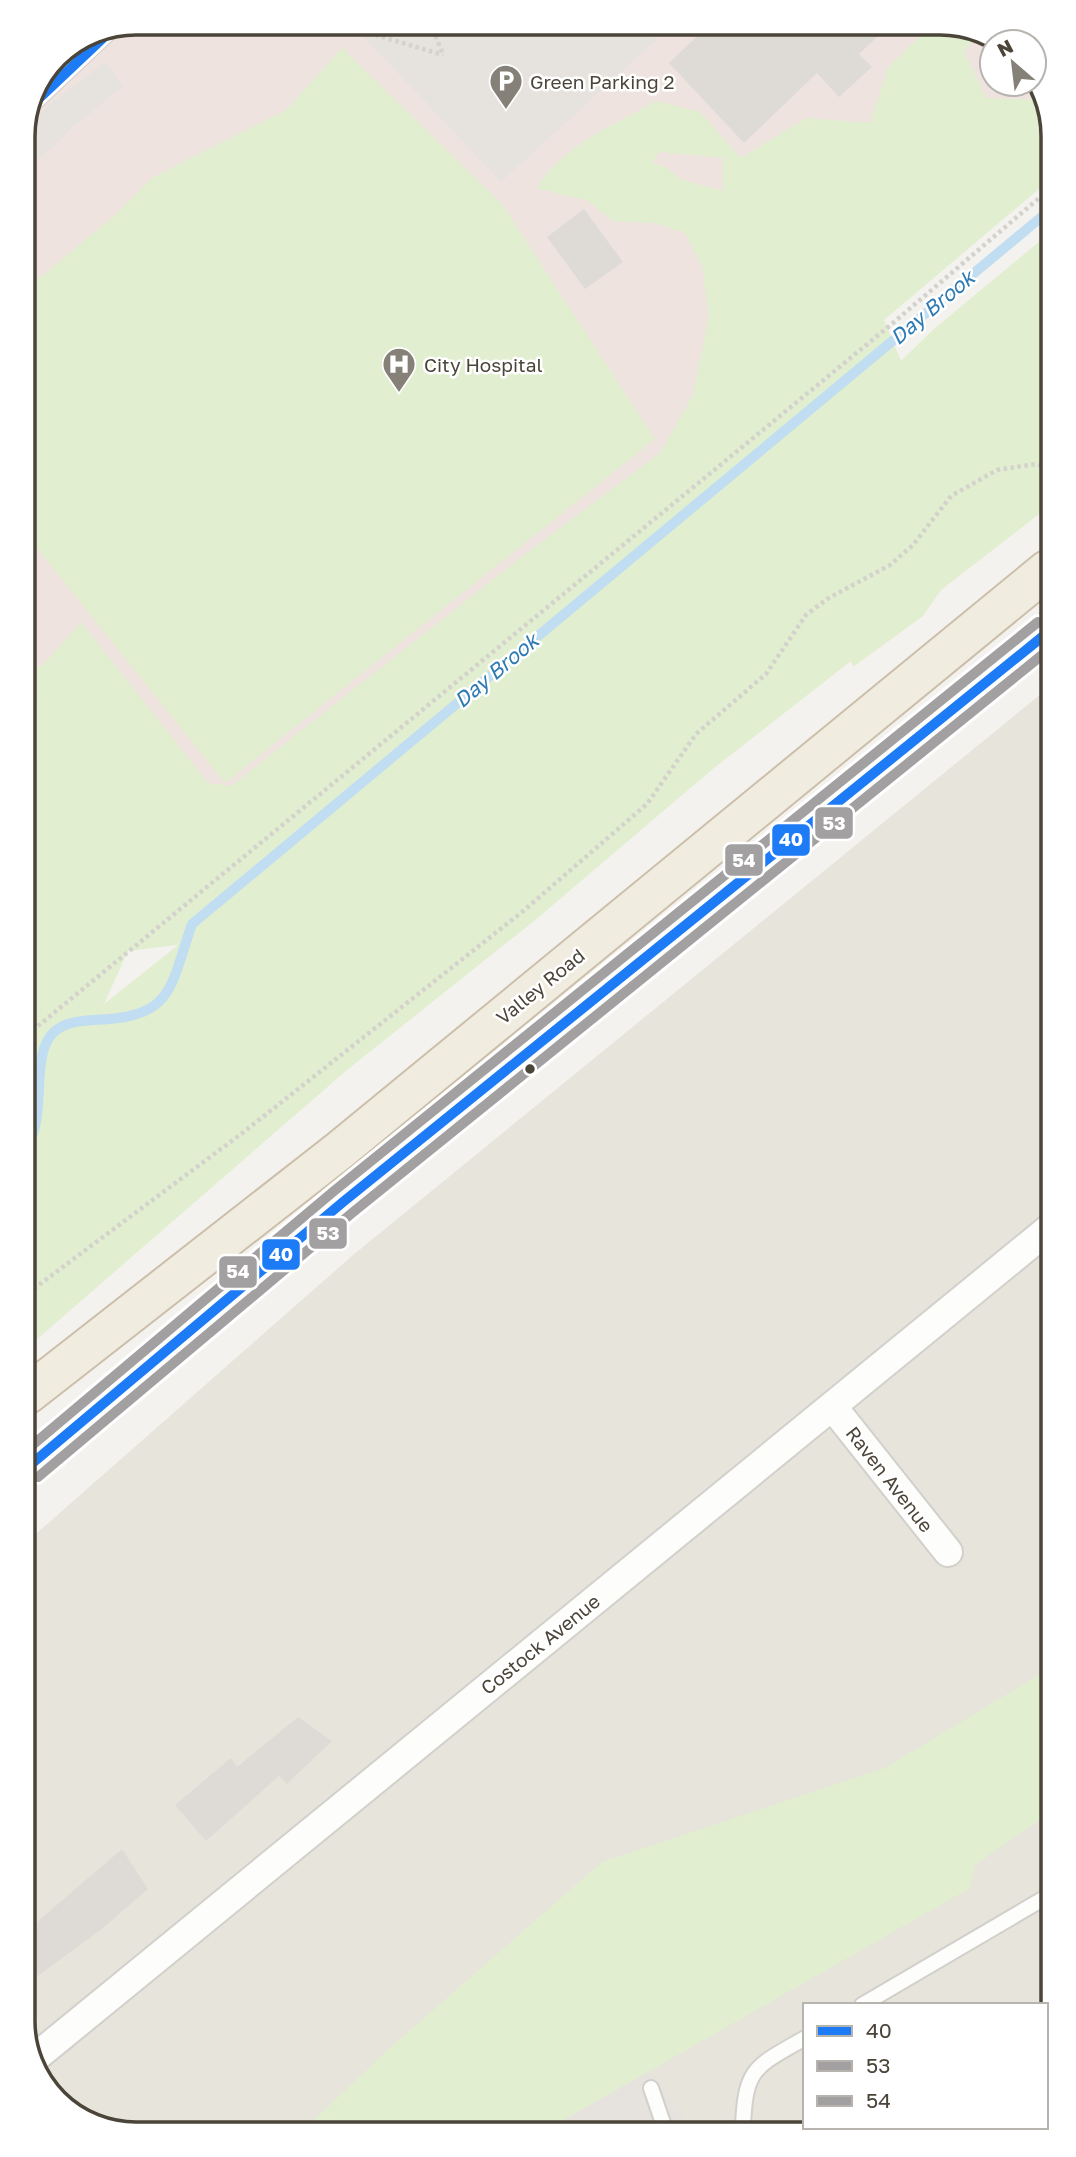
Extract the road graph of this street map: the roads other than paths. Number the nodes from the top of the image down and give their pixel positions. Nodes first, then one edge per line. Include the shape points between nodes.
1 (98, 43) edge
2 (46, 92) edge
3 (1041, 575) edge
4 (1041, 638) edge
5 (1041, 1235) edge
6 (35, 1389) edge
7 (832, 1406) junction
8 (35, 1461) edge
9 (948, 1552) dead end
10 (1041, 1900) edge
11 (865, 2003) edge
12 (803, 2039) edge
13 (41, 2053) edge
14 (651, 2088) dead end
15 (663, 2122) edge
16 (743, 2122) edge

1 - 2 lane
3 - 6 highway, Valley Road via 340,1150
4 - 8 highway via 343,1202
5 - 7 street, Costock Avenue
7 - 9 street, Raven Avenue
7 - 13 street, Costock Avenue
10 - 11 lane
12 - 16 lane via 756,2067 744,2093
14 - 15 lane

